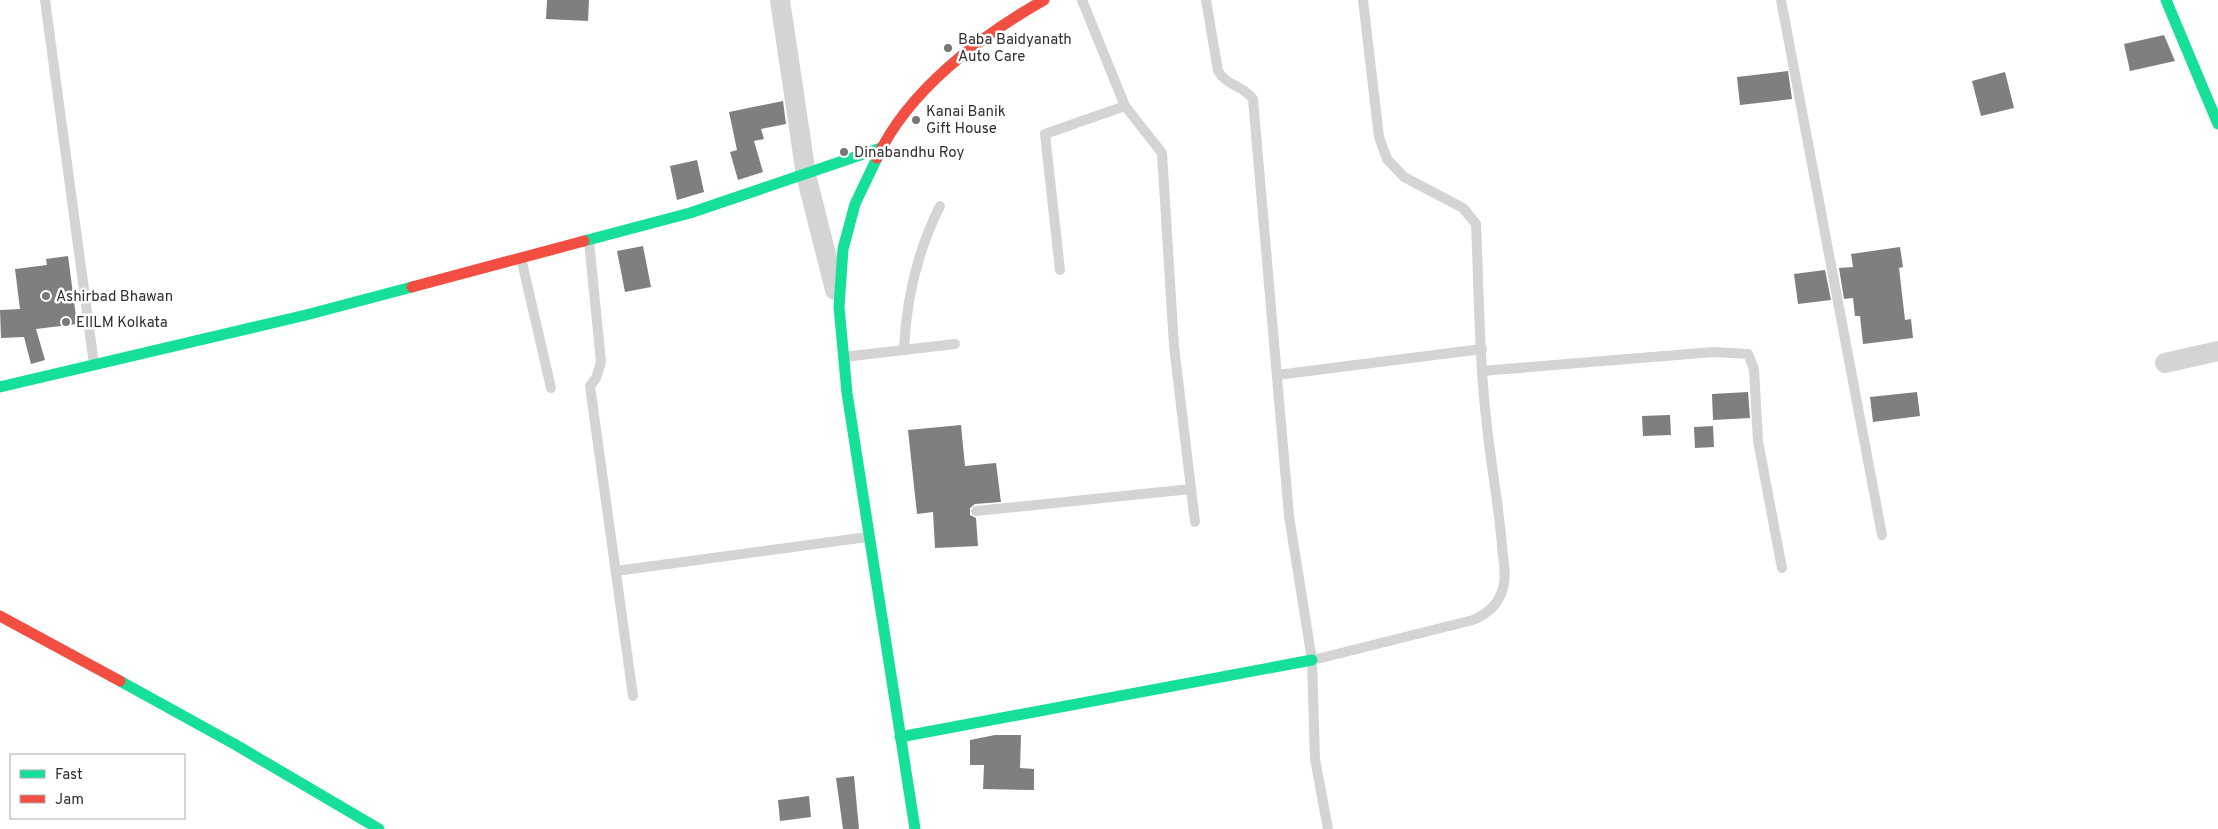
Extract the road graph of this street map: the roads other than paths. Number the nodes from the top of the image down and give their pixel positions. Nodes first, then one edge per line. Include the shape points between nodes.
1 (45, 0) edge
2 (780, 0) edge
3 (1044, 0) edge
4 (1082, 0) edge
5 (1206, 0) edge
6 (1363, 0) edge
7 (1781, 0) edge
8 (2166, 0) edge
9 (1125, 106) junction
10 (2218, 124) edge
11 (882, 148) junction
12 (806, 175) junction
13 (940, 206) dead end
14 (588, 240) junction
15 (521, 257) junction
16 (1060, 270) dead end
17 (839, 307) junction
18 (955, 344) dead end
19 (1482, 349) junction
20 (904, 350) junction
21 (2218, 351) edge
22 (843, 357) junction
23 (2165, 363) dead end
24 (94, 365) junction
25 (1482, 371) junction
26 (1277, 376) junction
27 (0, 387) edge
28 (551, 388) dead end
29 (1191, 489) junction
30 (976, 511) dead end
31 (1195, 522) dead end
32 (1882, 535) dead end
33 (869, 537) junction
34 (1782, 568) dead end
35 (616, 571) junction
36 (0, 616) edge
37 (1312, 660) junction
38 (633, 696) dead end
39 (900, 737) junction
40 (378, 829) edge
41 (915, 829) edge
42 (1328, 829) edge

1 - 24 lane
2 - 12 street
3 - 11 street via 953,63 911,104
4 - 9 lane
5 - 26 lane via 1218,71 1223,79 1247,91 1253,99
6 - 19 lane via 1379,137 1387,159 1404,177 1463,208 1476,224
7 - 32 lane
8 - 10 street
9 - 16 lane via 1045,134
9 - 29 lane via 1162,153 1174,346
11 - 12 street
11 - 17 street via 853,213 843,249
12 - 14 street
12 - 17 street
13 - 20 lane via 916,267 906,313
14 - 15 street
14 - 35 lane via 601,362 590,386
15 - 24 street via 306,315
15 - 28 lane
17 - 22 street
18 - 20 lane
19 - 25 lane
19 - 26 lane
20 - 22 lane
21 - 23 street
22 - 33 street
24 - 27 street
25 - 34 lane via 1713,352 1748,354 1754,369 1758,440
25 - 37 lane via 1504,560 1500,597 1489,611 1473,620
26 - 37 lane via 1288,516
29 - 30 lane
29 - 31 lane
33 - 35 lane
33 - 39 street
35 - 38 lane
36 - 40 street via 236,745
37 - 39 street
37 - 42 lane via 1315,759
39 - 41 street

